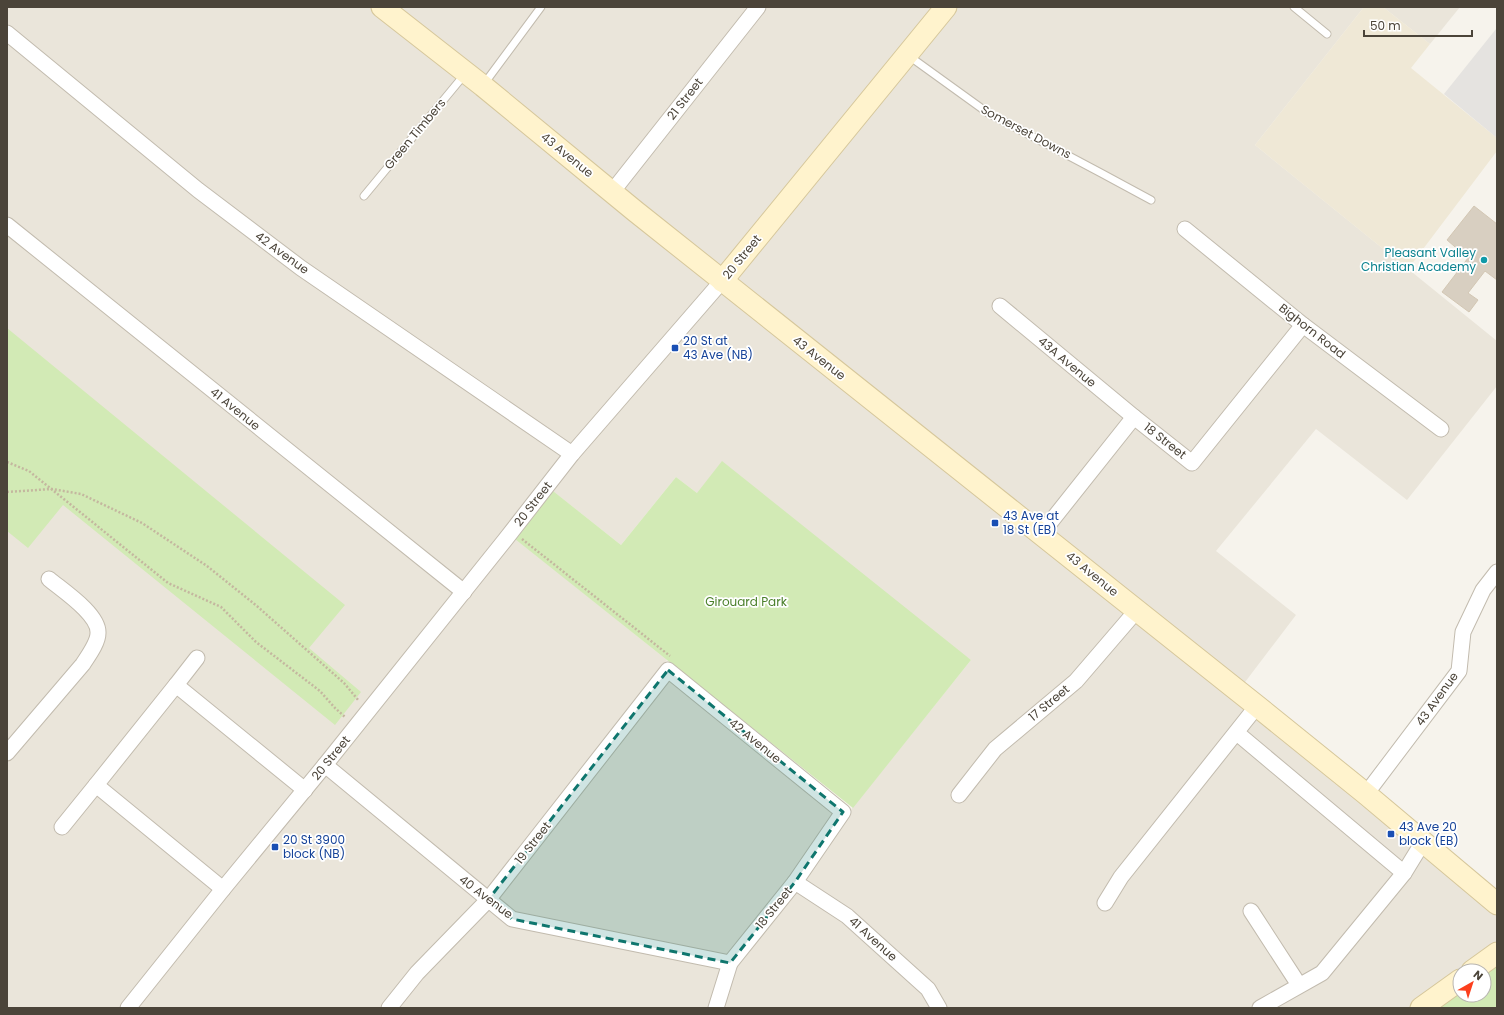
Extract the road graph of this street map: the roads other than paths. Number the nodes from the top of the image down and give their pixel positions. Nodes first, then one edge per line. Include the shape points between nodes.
1 (382, 7) edge
2 (541, 7) edge
3 (758, 7) edge
4 (946, 7) edge
5 (1294, 7) edge
6 (7, 33) edge
7 (1327, 34) dead end
8 (907, 55) junction
9 (465, 73) junction
10 (483, 86) junction
11 (612, 192) junction
12 (364, 196) dead end
13 (1151, 200) dead end
14 (7, 225) edge
15 (1185, 229) dead end
16 (722, 281) junction
17 (1000, 306) dead end
18 (1303, 325) junction
19 (1134, 417) junction
20 (1441, 429) dead end
21 (572, 454) junction
22 (1041, 534) junction
23 (1497, 572) edge
24 (49, 579) dead end
25 (464, 592) junction
26 (1137, 610) junction
27 (197, 658) dead end
28 (668, 670) joint
29 (176, 685) junction
30 (1257, 706) junction
31 (1237, 733) junction
32 (7, 753) edge
33 (325, 765) junction
34 (96, 785) junction
35 (305, 790) junction
36 (959, 794) dead end
37 (1366, 794) junction
38 (843, 812) joint
39 (62, 827) dead end
40 (1422, 842) junction
41 (1404, 873) junction
42 (795, 882) junction
43 (223, 889) junction
44 (488, 900) junction
45 (1105, 903) dead end
46 (1497, 904) edge
47 (1251, 911) dead end
48 (1497, 953) edge
49 (730, 963) junction
50 (1483, 963) edge
51 (1299, 985) junction
52 (1452, 986) edge
53 (128, 1008) edge
54 (389, 1008) edge
55 (716, 1008) edge
56 (939, 1008) edge
57 (1260, 1008) edge
58 (1421, 1008) edge

1 - 9 street, 43 Avenue
2 - 10 lane
3 - 11 street, 21 Street
4 - 8 street, 20 Street
5 - 7 lane
6 - 21 street, 42 Avenue via 198,190 295,263
8 - 13 lane, Somerset Downs via 988,113
8 - 16 street, 20 Street
9 - 10 street, 43 Avenue
9 - 12 lane, Green Timbers
10 - 11 street, 43 Avenue
11 - 16 street, 43 Avenue
14 - 25 street, 41 Avenue
15 - 18 street, Bighorn Road
16 - 21 street, 20 Street
16 - 22 street, 43 Avenue
17 - 19 street, 43A Avenue
18 - 19 street, 18 Street via 1192,463
18 - 20 street, Bighorn Road
19 - 22 street, 18 Street
21 - 25 street, 20 Street
22 - 26 street, 43 Avenue
23 - 37 street, 43 Avenue via 1483,590 1463,632 1459,671
24 - 32 street via 93,617 98,633 83,664
25 - 33 street, 20 Street
26 - 30 street, 43 Avenue
26 - 36 street, 17 Street via 1076,681 995,749
27 - 29 street
28 - 38 street, 42 Avenue
28 - 44 street, 19 Street
29 - 34 street
29 - 35 street
30 - 31 street
30 - 37 street, 43 Avenue
31 - 41 street
31 - 45 street via 1121,877
33 - 35 street, 20 Street
33 - 44 street, 40 Avenue
34 - 39 street
34 - 43 street
35 - 43 street, 20 Street
37 - 40 street, 43 Avenue
38 - 42 street, 18 Street
40 - 41 street
40 - 46 street, 43 Avenue
41 - 51 street via 1322,973
42 - 49 street, 18 Street
42 - 56 street, 41 Avenue via 848,916 928,989
43 - 53 street, 20 Street
44 - 49 street, 40 Avenue via 512,919
44 - 54 street, 19 Street via 417,973
47 - 51 street
48 - 50 street
49 - 55 street, 18 Street
51 - 57 street
52 - 58 street

